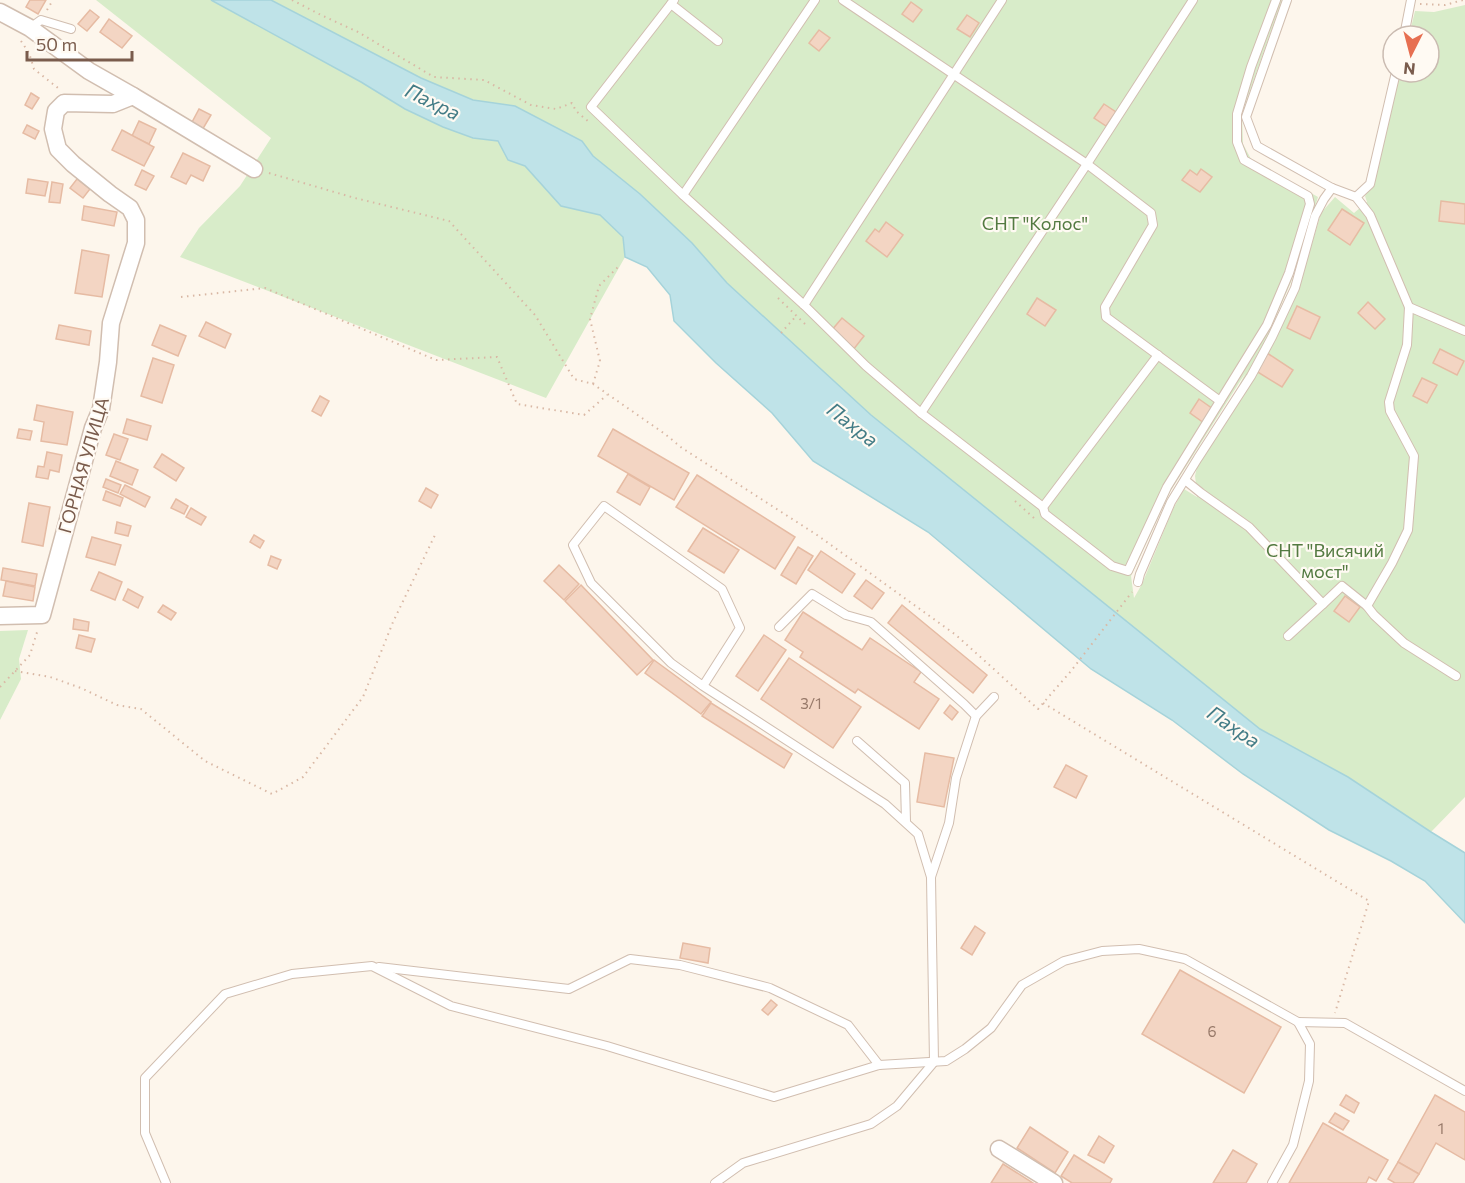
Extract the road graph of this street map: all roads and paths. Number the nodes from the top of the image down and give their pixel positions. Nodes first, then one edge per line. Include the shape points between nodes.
1 (292, 0) edge
2 (815, 0) edge
3 (843, 0) edge
4 (1002, 0) edge
5 (1193, 0) edge
6 (1276, 0) edge
7 (1287, 0) edge
8 (1463, 0) edge
9 (673, 2) edge
10 (1411, 2) edge
11 (0, 12) edge
12 (1406, 24) edge
13 (71, 29) dead end
14 (25, 34) junction
15 (718, 41) dead end
16 (954, 73) junction
17 (1393, 84) edge
18 (134, 96) junction
19 (64, 103) junction
20 (572, 103) dead end
21 (1087, 164) junction
22 (254, 169) joint
23 (1332, 188) junction
24 (683, 195) junction
25 (1356, 197) junction
26 (619, 266) dead end
27 (181, 297) dead end
28 (804, 304) junction
29 (1410, 307) junction
30 (796, 316) dead end
31 (1465, 331) edge
32 (781, 333) dead end
33 (1158, 355) junction
34 (593, 384) junction
35 (607, 395) junction
36 (1220, 401) junction
37 (921, 413) junction
38 (1185, 480) junction
39 (1043, 507) junction
40 (435, 536) dead end
41 (1138, 582) dead end
42 (1131, 593) dead end
43 (1323, 604) junction
44 (1367, 606) junction
45 (42, 615) junction
46 (0, 616) edge
47 (780, 627) dead end
48 (1288, 636) dead end
49 (15, 671) junction
50 (1456, 676) dead end
51 (0, 687) edge
52 (703, 687) junction
53 (994, 697) dead end
54 (1043, 703) junction
55 (976, 716) junction
56 (857, 741) dead end
57 (906, 822) junction
58 (931, 877) junction
59 (372, 966) junction
60 (1298, 1022) junction
61 (1332, 1022) junction
62 (934, 1062) junction
63 (879, 1065) junction
64 (1465, 1091) edge
65 (999, 1149) dead end
66 (166, 1183) edge
67 (715, 1183) edge
68 (1054, 1183) edge
69 (1272, 1183) edge

1 - 20 path via 358,32 434,77 484,80 531,105 556,109
2 - 24 lane
3 - 16 lane
4 - 16 lane
5 - 21 lane
6 - 36 lane via 1238,114 1238,142 1244,159 1308,196 1310,204 1289,273 1267,325
7 - 23 lane via 1246,117 1257,146
8 - 10 path via 1445,5
9 - 15 lane
9 - 24 lane via 591,107
10 - 12 lane
11 - 14 street
13 - 14 lane via 41,20
14 - 18 street
14 - 19 path via 33,69 58,87
16 - 21 lane
16 - 28 lane
17 - 25 lane via 1370,184
18 - 19 street via 113,104
18 - 22 street
19 - 45 street, ГОРНАЯ УЛИЦА via 56,111 53,129 58,149 130,208 136,220 136,243 111,323 101,409
21 - 33 lane via 1151,213 1153,225 1105,307 1106,317
21 - 37 lane
22 - 34 path via 449,221 535,315 574,379
23 - 25 lane
23 - 38 lane via 1315,216 1295,288 1272,337
24 - 28 lane
25 - 29 lane via 1370,215
26 - 34 path via 599,286 590,319 600,361
27 - 35 path via 265,288 436,360 497,357 517,404 584,415
28 - 37 lane via 866,366
29 - 31 lane
29 - 44 lane via 1407,345 1389,402 1414,456 1408,530
30 - 32 path
33 - 36 lane
33 - 39 lane
34 - 35 path
35 - 54 path via 817,535 948,629 1038,709
36 - 39 lane via 1167,487 1128,571 1112,566 1045,514
37 - 39 lane
38 - 41 lane via 1171,502
38 - 43 lane via 1249,527
40 - 49 path via 393,622 363,697 303,777 272,794 205,761 141,710 117,705 50,677
42 - 54 path
43 - 44 lane via 1342,586
43 - 48 lane
44 - 50 lane via 1404,643
45 - 46 street
45 - 49 path via 30,655
47 - 55 lane via 812,594 846,615 872,622
49 - 51 path
52 - 52 lane via 672,663 591,583 573,545 604,506 722,589 740,628
52 - 57 lane via 885,804
53 - 55 lane
54 - 61 path via 1369,901
55 - 58 lane
56 - 57 lane via 904,783
57 - 58 lane via 918,834
58 - 62 lane
59 - 63 lane via 451,1006 607,1046 774,1097
59 - 63 lane via 568,989 630,959 680,965 770,988 848,1025
59 - 66 lane via 292,974 225,994 145,1078 146,1133
60 - 61 lane
60 - 62 lane via 1185,959 1139,949 1102,951 1064,961 1023,986 991,1028 946,1061
60 - 69 lane via 1310,1044 1309,1081 1293,1145
61 - 64 lane via 1346,1023
62 - 63 lane
62 - 67 lane via 897,1106 871,1124 742,1162
65 - 68 street

